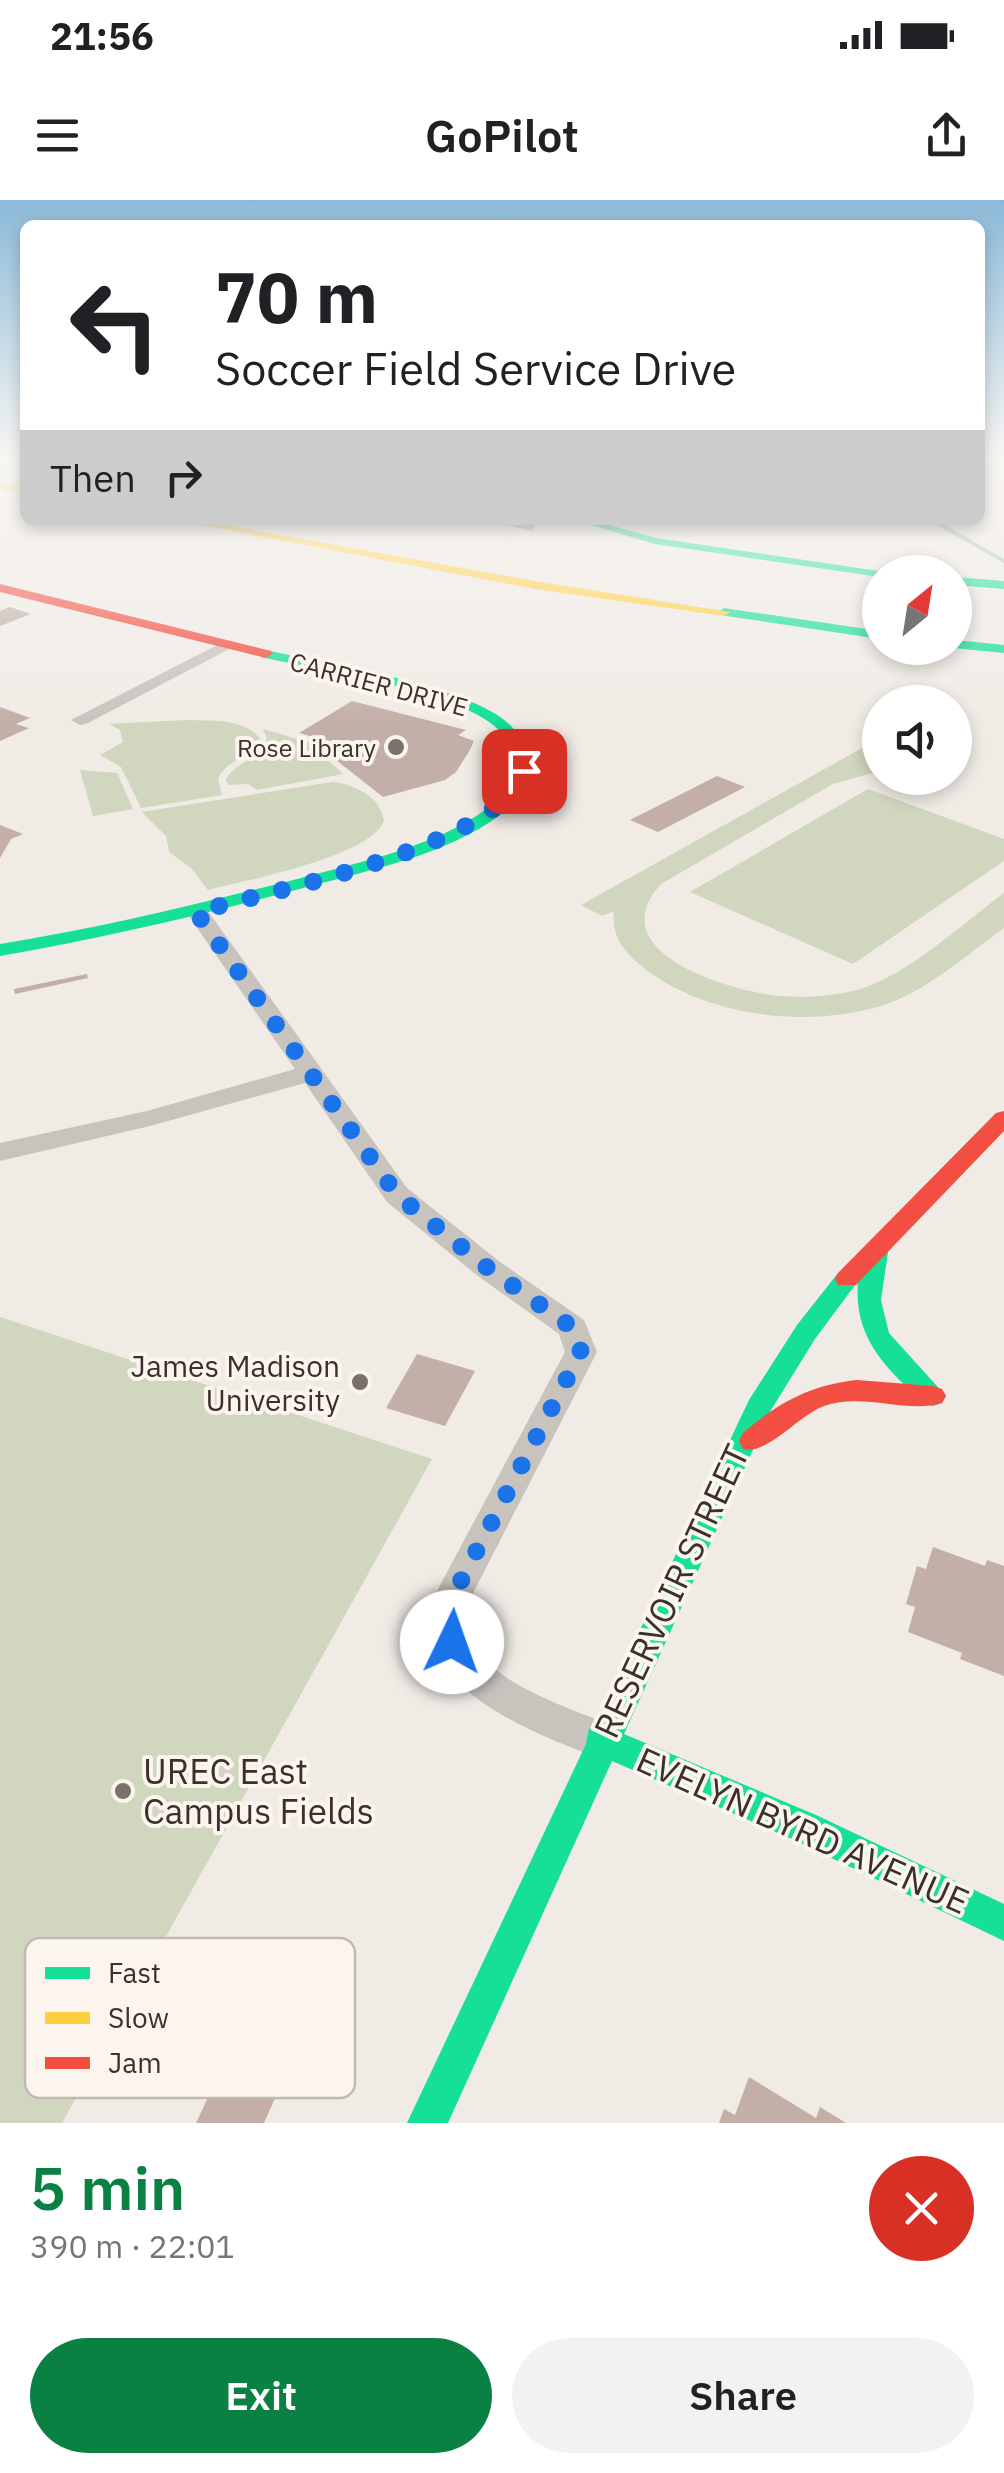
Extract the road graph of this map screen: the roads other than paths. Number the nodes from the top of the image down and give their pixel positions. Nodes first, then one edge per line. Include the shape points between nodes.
1 (311, 544) edge
2 (410, 544) edge
3 (674, 544) edge
4 (862, 570) edge
5 (972, 583) edge
6 (1004, 586) edge
7 (0, 588) edge
8 (862, 612) edge
9 (972, 624) edge
10 (1004, 628) edge
11 (862, 632) edge
12 (229, 646) junction
13 (972, 646) edge
14 (1004, 649) edge
15 (80, 720) dead end
16 (196, 912) junction
17 (0, 950) edge
18 (311, 1074) junction
19 (1004, 1118) edge
20 (0, 1152) edge
21 (880, 1239) junction
22 (726, 1472) junction
23 (601, 1740) junction
24 (1004, 1923) edge
25 (426, 2123) edge

1 - 11 main road
2 - 8 main road
3 - 4 main road
5 - 6 main road
7 - 12 main road, CARRIER DRIVE
9 - 10 main road
12 - 15 street
12 - 16 main road, CARRIER DRIVE via 462,704 508,730 525,765 502,806 454,832 377,862
13 - 14 main road
16 - 17 main road, CARRIER DRIVE
16 - 18 street
18 - 20 street
18 - 23 street via 397,1195 573,1328 581,1352 453,1596 448,1626 464,1666 490,1689
19 - 21 main road, RESERVOIR STREET
21 - 22 main road, RESERVOIR STREET via 806,1332
21 - 22 main road via 866,1322 890,1356 933,1396 859,1389 803,1399 778,1413
22 - 23 main road, RESERVOIR STREET
23 - 24 main road, EVELYN BYRD AVENUE
23 - 25 main road, RESERVOIR STREET

